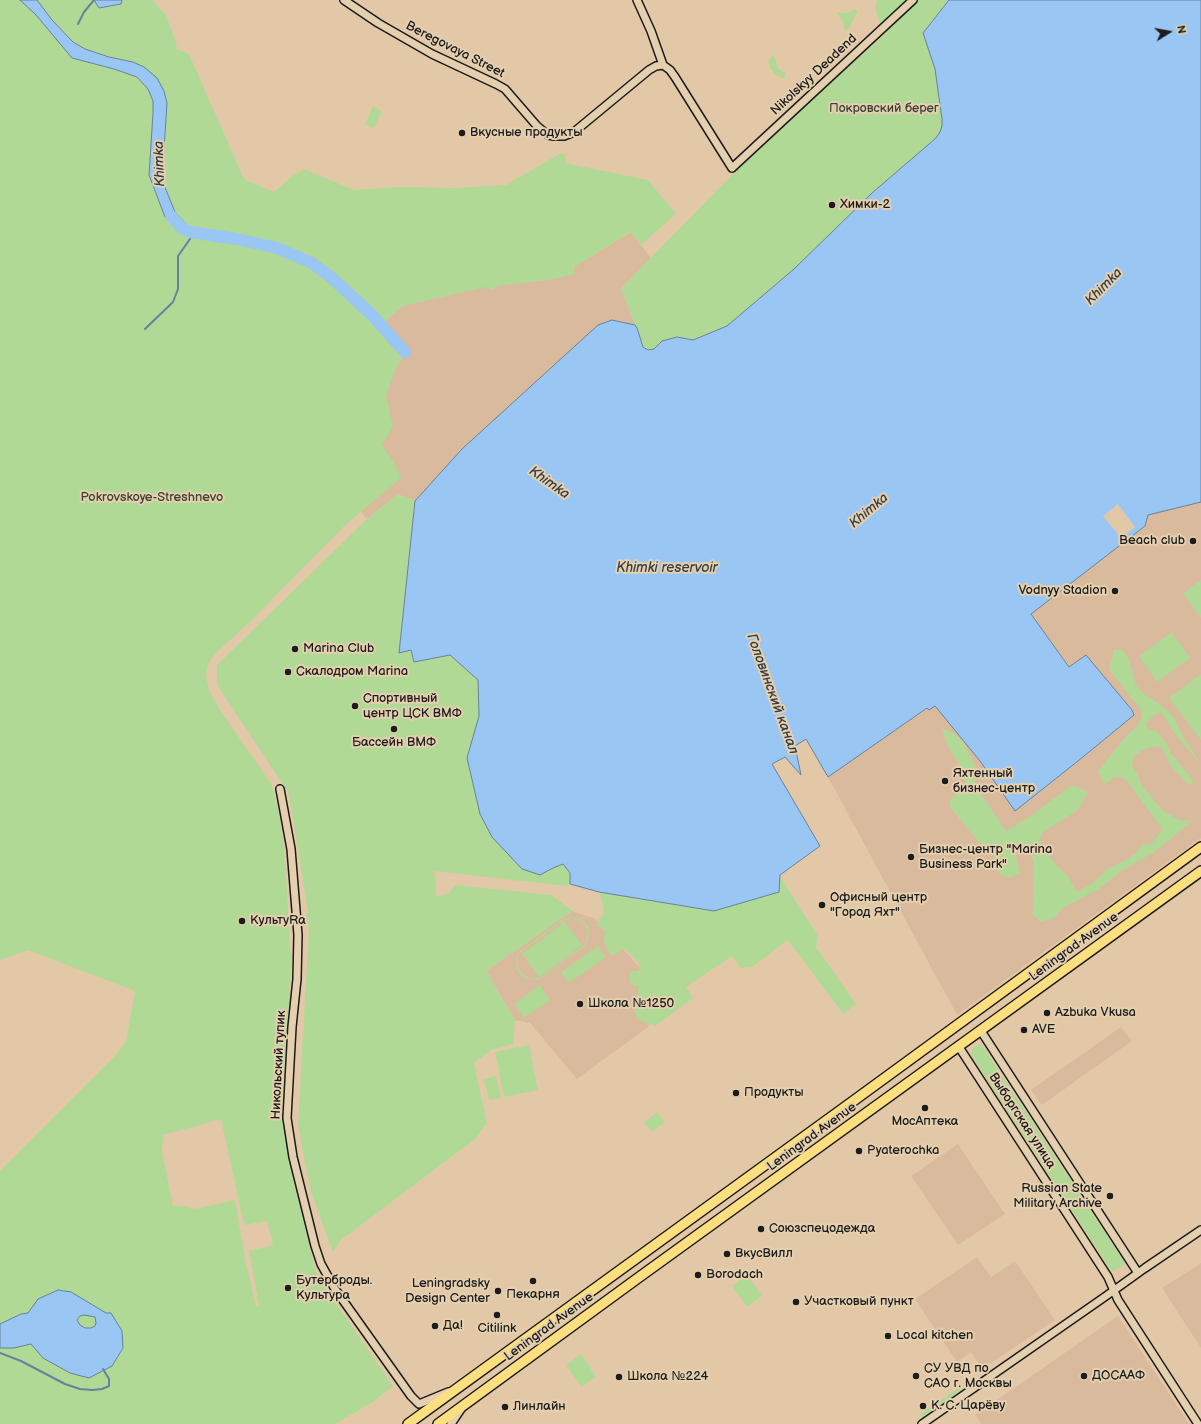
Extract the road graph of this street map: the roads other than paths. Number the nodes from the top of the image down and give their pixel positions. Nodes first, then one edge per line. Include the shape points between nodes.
1 (344, 0) edge
2 (637, 0) edge
3 (914, 0) edge
4 (663, 65) junction
5 (280, 789) dead end
6 (1201, 846) edge
7 (1201, 872) edge
8 (981, 1031) junction
9 (959, 1046) junction
10 (1201, 1230) edge
11 (1138, 1273) junction
12 (1114, 1291) junction
13 (459, 1386) junction
14 (463, 1406) junction
15 (408, 1424) edge
16 (438, 1424) edge
17 (451, 1424) edge
18 (922, 1424) edge
19 (1198, 1424) edge

1 - 4 street, Beregovaya Street via 432,54 505,89 548,135 564,136 574,132 649,70
2 - 4 street
3 - 4 street, Nikolskyy Deadend via 732,168 675,77
5 - 13 street, Никольский тупик via 291,849 298,935 287,1109 294,1157 315,1246 335,1289 419,1404
6 - 13 main road, Leningrad Avenue
7 - 8 main road, Leningrad Avenue
8 - 9 main road, Leningrad Avenue
8 - 11 street, Выборгская улица
9 - 12 street, Выборгская улица via 1108,1277
9 - 14 main road, Leningrad Avenue
10 - 11 street
11 - 12 street
12 - 18 street
12 - 19 street, Выборгская улица
13 - 15 main road, Leningrad Avenue
14 - 16 main road, Leningrad Avenue
14 - 17 street

